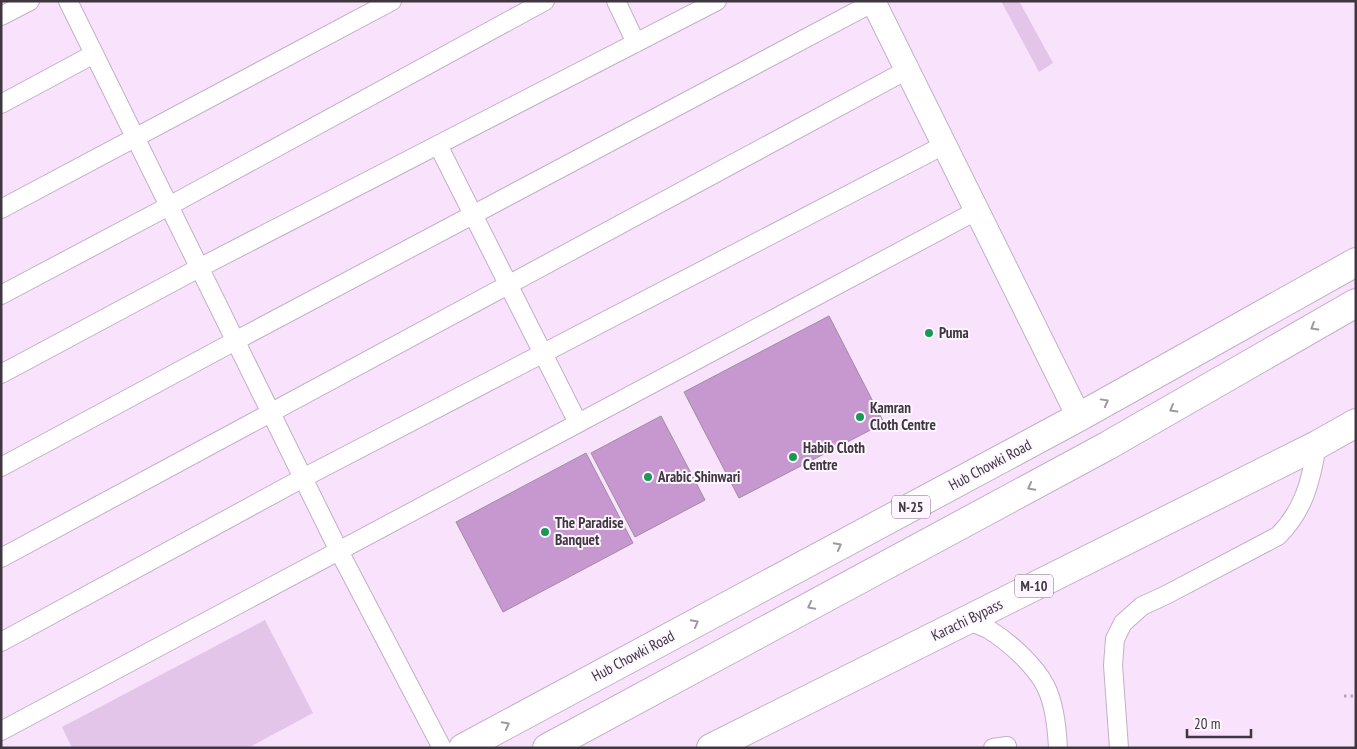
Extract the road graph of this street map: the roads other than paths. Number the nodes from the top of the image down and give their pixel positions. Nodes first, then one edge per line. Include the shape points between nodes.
1 (30, 1) edge
2 (68, 1) edge
3 (392, 1) edge
4 (545, 1) edge
5 (616, 1) edge
6 (717, 1) edge
7 (873, 2) edge
8 (1, 16) edge
9 (636, 43) junction
10 (94, 54) junction
11 (907, 70) junction
12 (1, 104) edge
13 (135, 138) junction
14 (438, 145) junction
15 (944, 145) junction
16 (169, 206) junction
17 (1, 209) edge
18 (976, 211) junction
19 (473, 215) junction
20 (1356, 262) edge
21 (199, 268) junction
22 (508, 285) junction
23 (1, 295) edge
24 (1356, 303) edge
25 (235, 341) junction
26 (543, 354) junction
27 (1, 374) edge
28 (271, 413) junction
29 (1079, 417) junction
30 (578, 423) junction
31 (1356, 423) edge
32 (1317, 445) junction
33 (1, 467) edge
34 (303, 478) junction
35 (339, 551) junction
36 (1, 558) edge
37 (966, 620) junction
38 (1, 642) edge
39 (1, 731) edge
40 (442, 748) edge
41 (463, 748) edge
42 (547, 748) edge
43 (711, 748) edge
44 (1058, 748) edge
45 (1119, 748) edge

1 - 8 street
2 - 10 street
3 - 13 street
4 - 16 street
5 - 9 street
6 - 9 street
7 - 11 street
7 - 19 street
9 - 14 street
10 - 12 street
10 - 13 street
11 - 15 street
11 - 22 street
13 - 16 street
13 - 17 street
14 - 19 street
14 - 21 street
15 - 18 street
15 - 26 street
16 - 21 street
16 - 23 street
18 - 29 street
18 - 30 street
19 - 22 street
19 - 25 street
29 -> 20 highway, Hub Chowki Road / N-25
21 - 25 street
21 - 27 street
22 - 26 street
22 - 28 street
24 -> 42 highway via 1107,446
25 - 28 street
25 - 33 street
26 - 30 street
26 - 34 street
28 - 34 street
28 - 36 street
41 -> 29 highway, Hub Chowki Road / N-25
30 - 35 street
31 - 32 highway, Karachi Bypass / M-10
32 - 37 highway, Karachi Bypass / M-10
32 - 45 street via 1301,506 1278,536 1142,606 1123,622 1115,640 1113,665
34 - 35 street
34 - 38 street
35 - 39 street
35 - 40 street
37 - 43 highway, Karachi Bypass / M-10
37 - 44 street via 989,630 1036,671 1053,704

